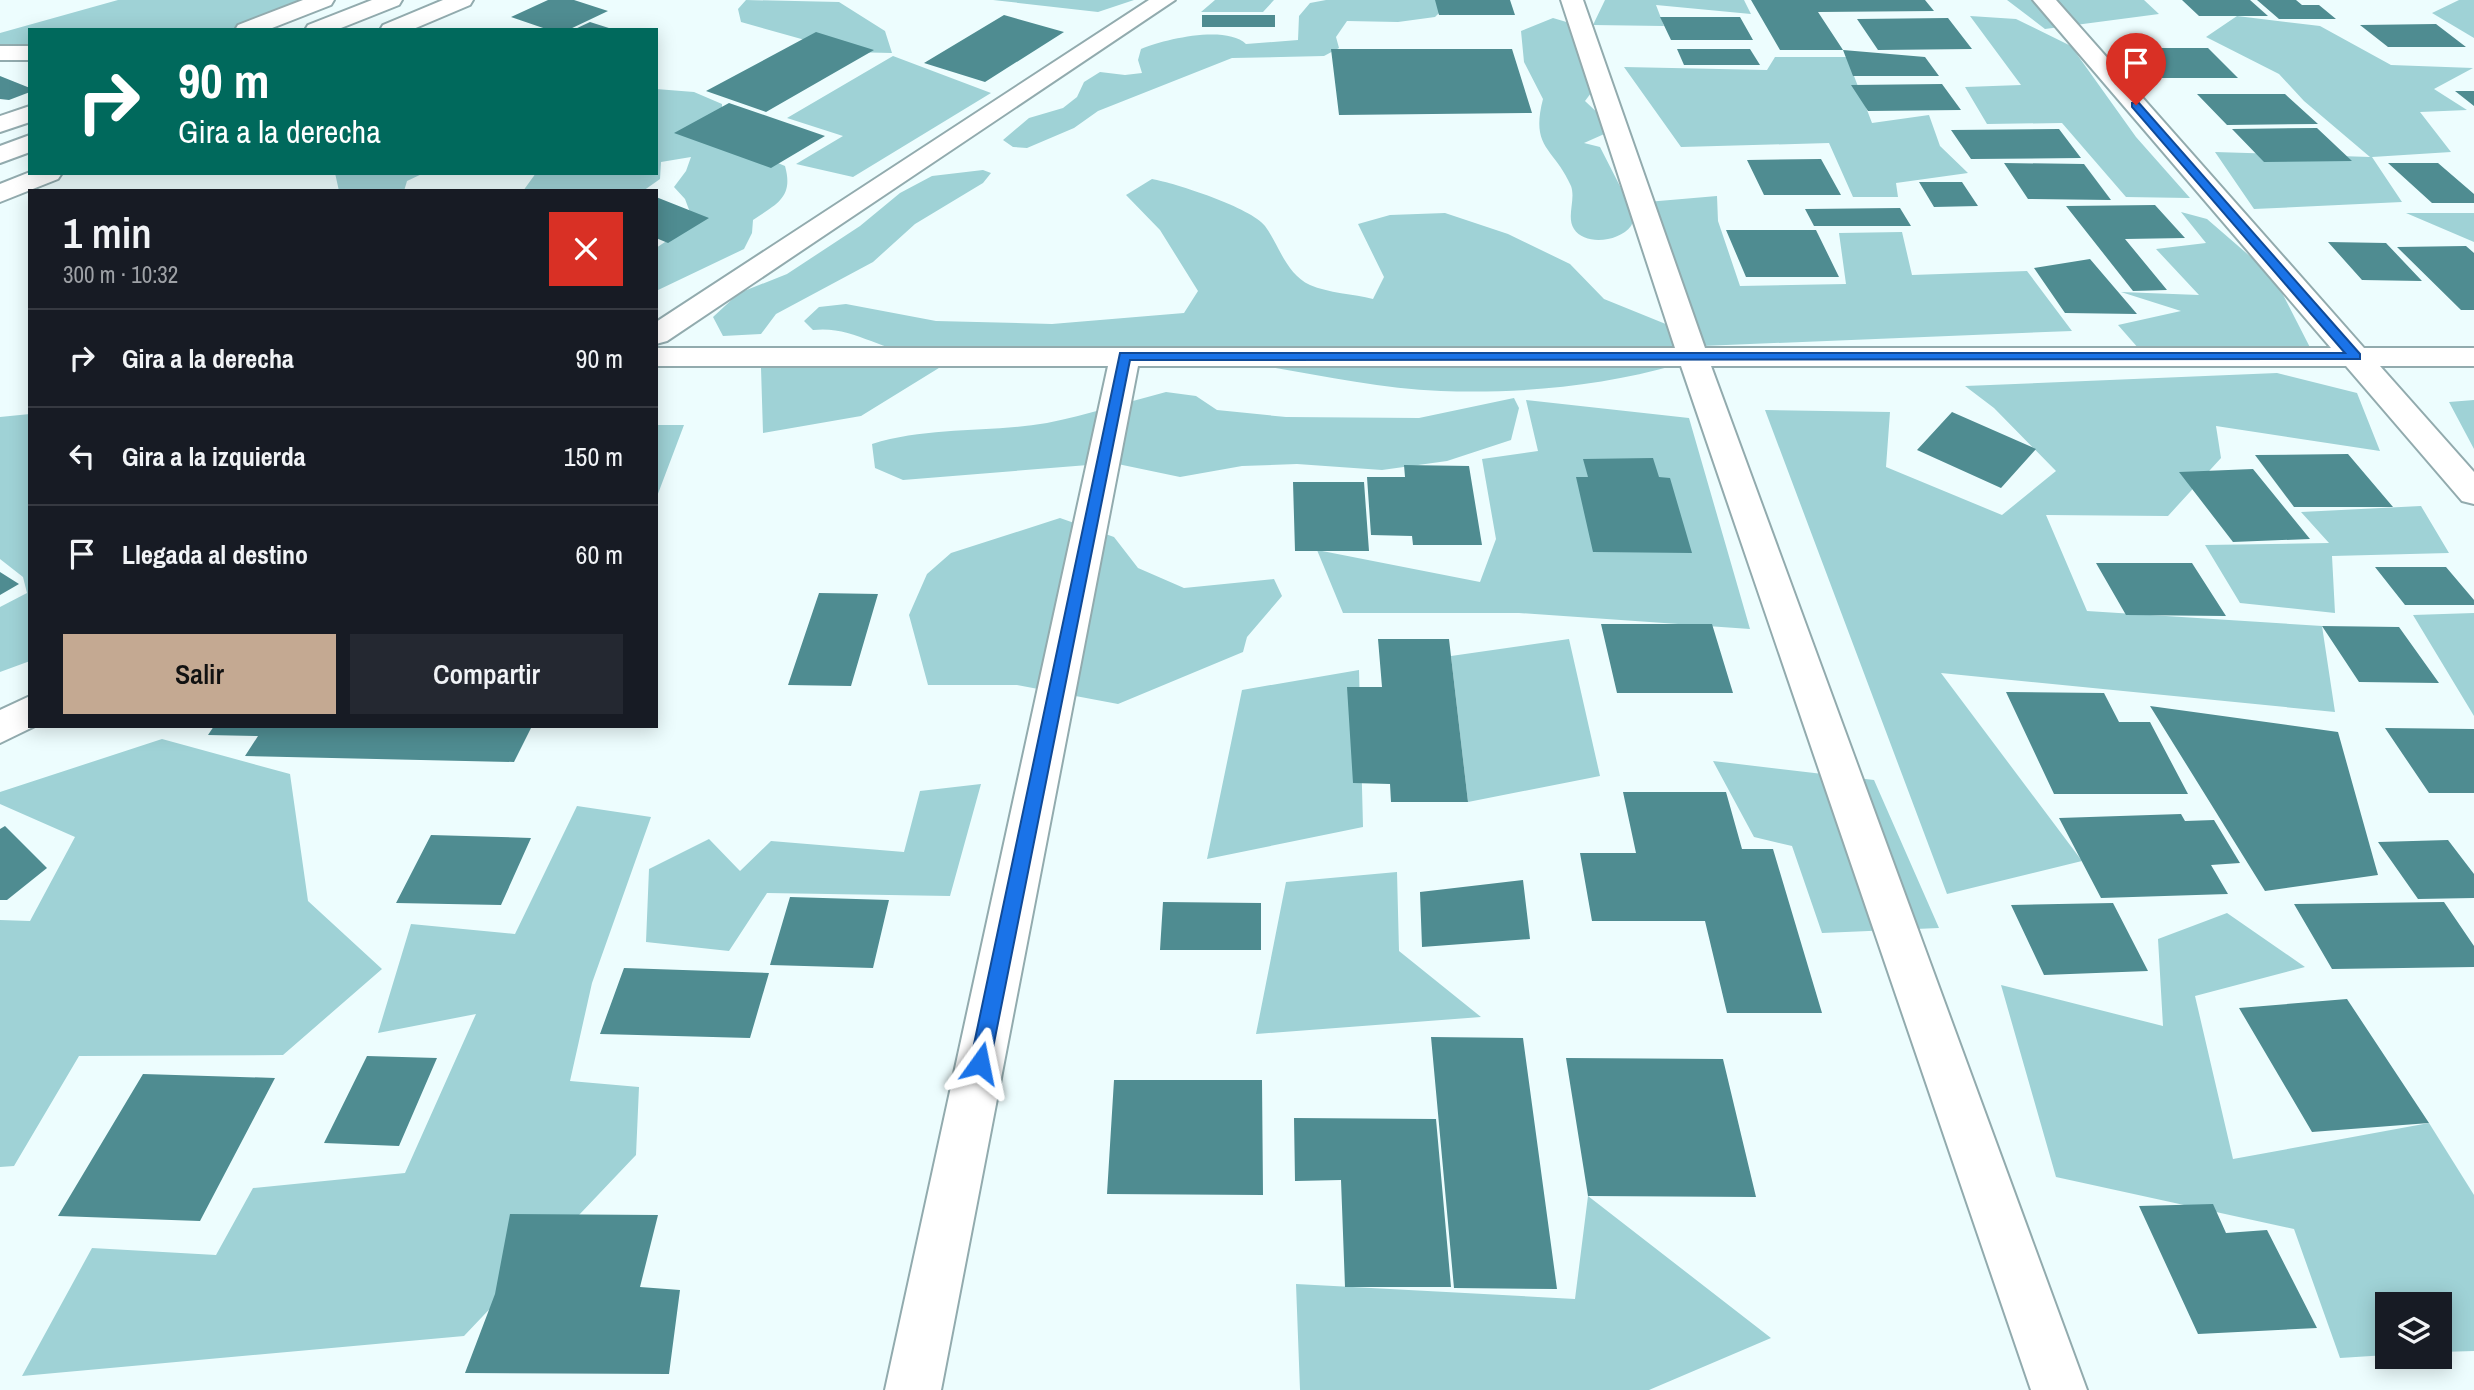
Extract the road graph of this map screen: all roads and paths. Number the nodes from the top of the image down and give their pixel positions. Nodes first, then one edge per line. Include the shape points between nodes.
1 (323, 0) edge
2 (391, 0) edge
3 (462, 0) edge
4 (1164, 0) edge
5 (1572, 0) edge
6 (2045, 0) edge
7 (251, 28) edge
8 (321, 28) edge
9 (396, 28) edge
10 (0, 53) edge
11 (28, 54) edge
12 (28, 114) edge
13 (0, 125) edge
14 (28, 144) edge
15 (0, 155) edge
16 (44, 175) edge
17 (0, 194) edge
18 (658, 334) edge
19 (1692, 355) junction
20 (1125, 356) junction
21 (658, 357) edge
22 (2356, 357) junction
23 (2474, 357) edge
24 (2474, 493) edge
25 (28, 712) edge
26 (0, 729) edge
27 (914, 1390) edge
28 (2059, 1390) edge

1 - 7 main road
2 - 8 main road
3 - 9 main road
4 - 18 main road
5 - 19 main road
6 - 22 main road
10 - 11 main road
12 - 13 main road
14 - 15 main road
16 - 17 main road
19 - 20 main road
19 - 22 main road
19 - 28 main road
20 - 21 main road
20 - 27 main road
22 - 23 main road
22 - 24 main road
25 - 26 main road

